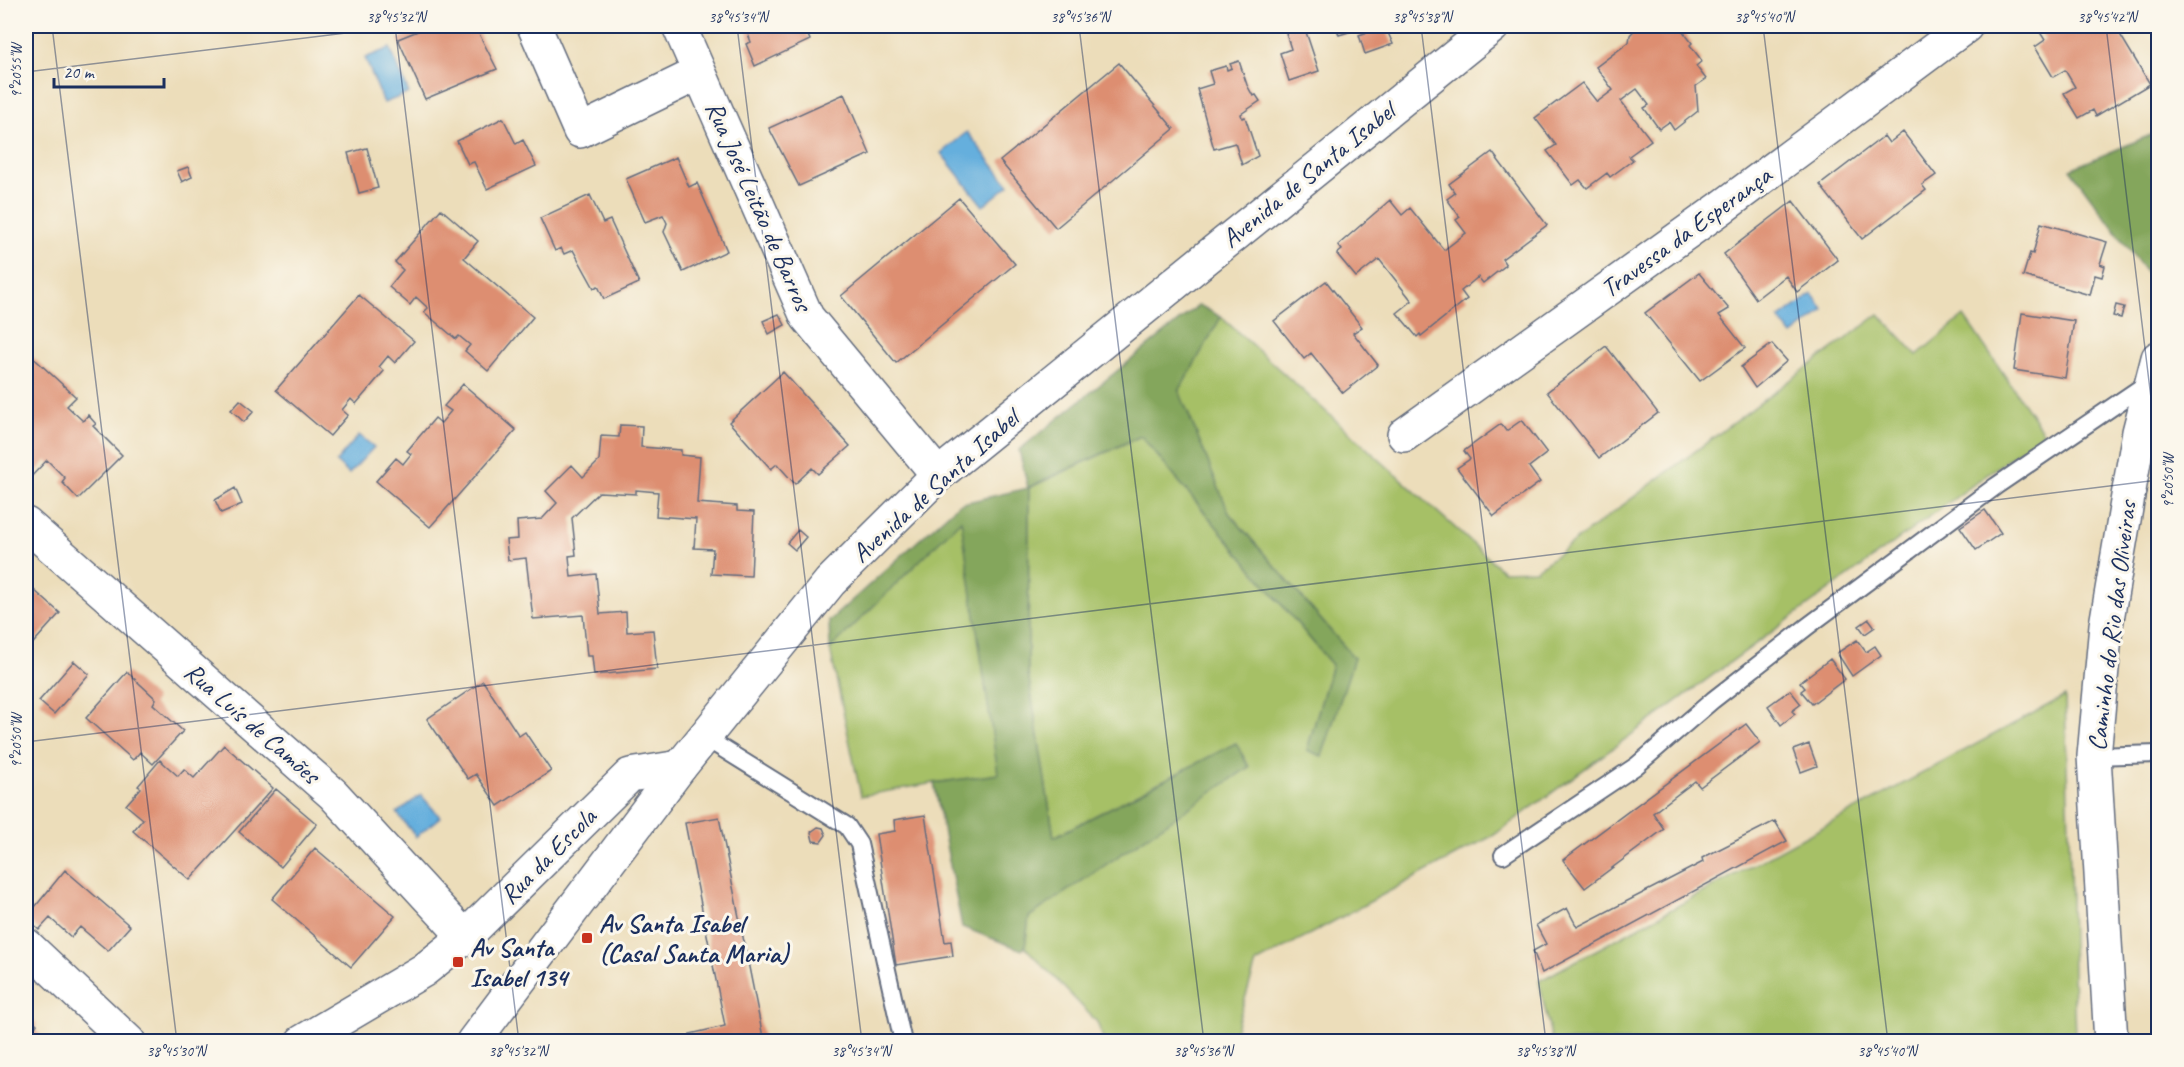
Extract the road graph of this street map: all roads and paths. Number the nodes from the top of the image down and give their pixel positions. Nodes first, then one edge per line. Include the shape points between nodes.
1 (534, 26) edge
2 (679, 26) edge
3 (1493, 26) edge
4 (1966, 26) edge
5 (699, 73) junction
6 (2156, 369) edge
7 (1404, 435) dead end
8 (938, 476) junction
9 (26, 524) edge
10 (704, 737) junction
11 (2158, 754) edge
12 (2094, 756) junction
13 (680, 767) junction
14 (1503, 855) dead end
15 (465, 937) junction
16 (26, 945) edge
17 (315, 1040) edge
18 (129, 1041) edge
19 (473, 1041) edge
20 (903, 1041) edge
21 (2111, 1041) edge

1 - 5 street, Rua José Leitão de Barros via 580,131
2 - 5 street, Rua José Leitão de Barros
3 - 8 street, Avenida de Santa Isabel
4 - 7 street, Travessa da Esperança
5 - 8 street, Rua José Leitão de Barros via 807,318
6 - 12 street, Caminho do Rio das Oliveiras via 2139,432 2106,625
6 - 14 lane via 1808,626 1636,766
8 - 10 street, Avenida de Santa Isabel via 830,582
9 - 15 street, Rua Luís de Camões via 333,794
10 - 13 street, Avenida de Santa Isabel
10 - 20 lane via 847,826 859,844
11 - 12 lane
12 - 21 street, Caminho do Rio das Oliveiras
13 - 15 street, Rua da Escola via 630,775
13 - 19 street, Avenida de Santa Isabel
15 - 17 street, Rua da Escola via 424,970
16 - 18 street

